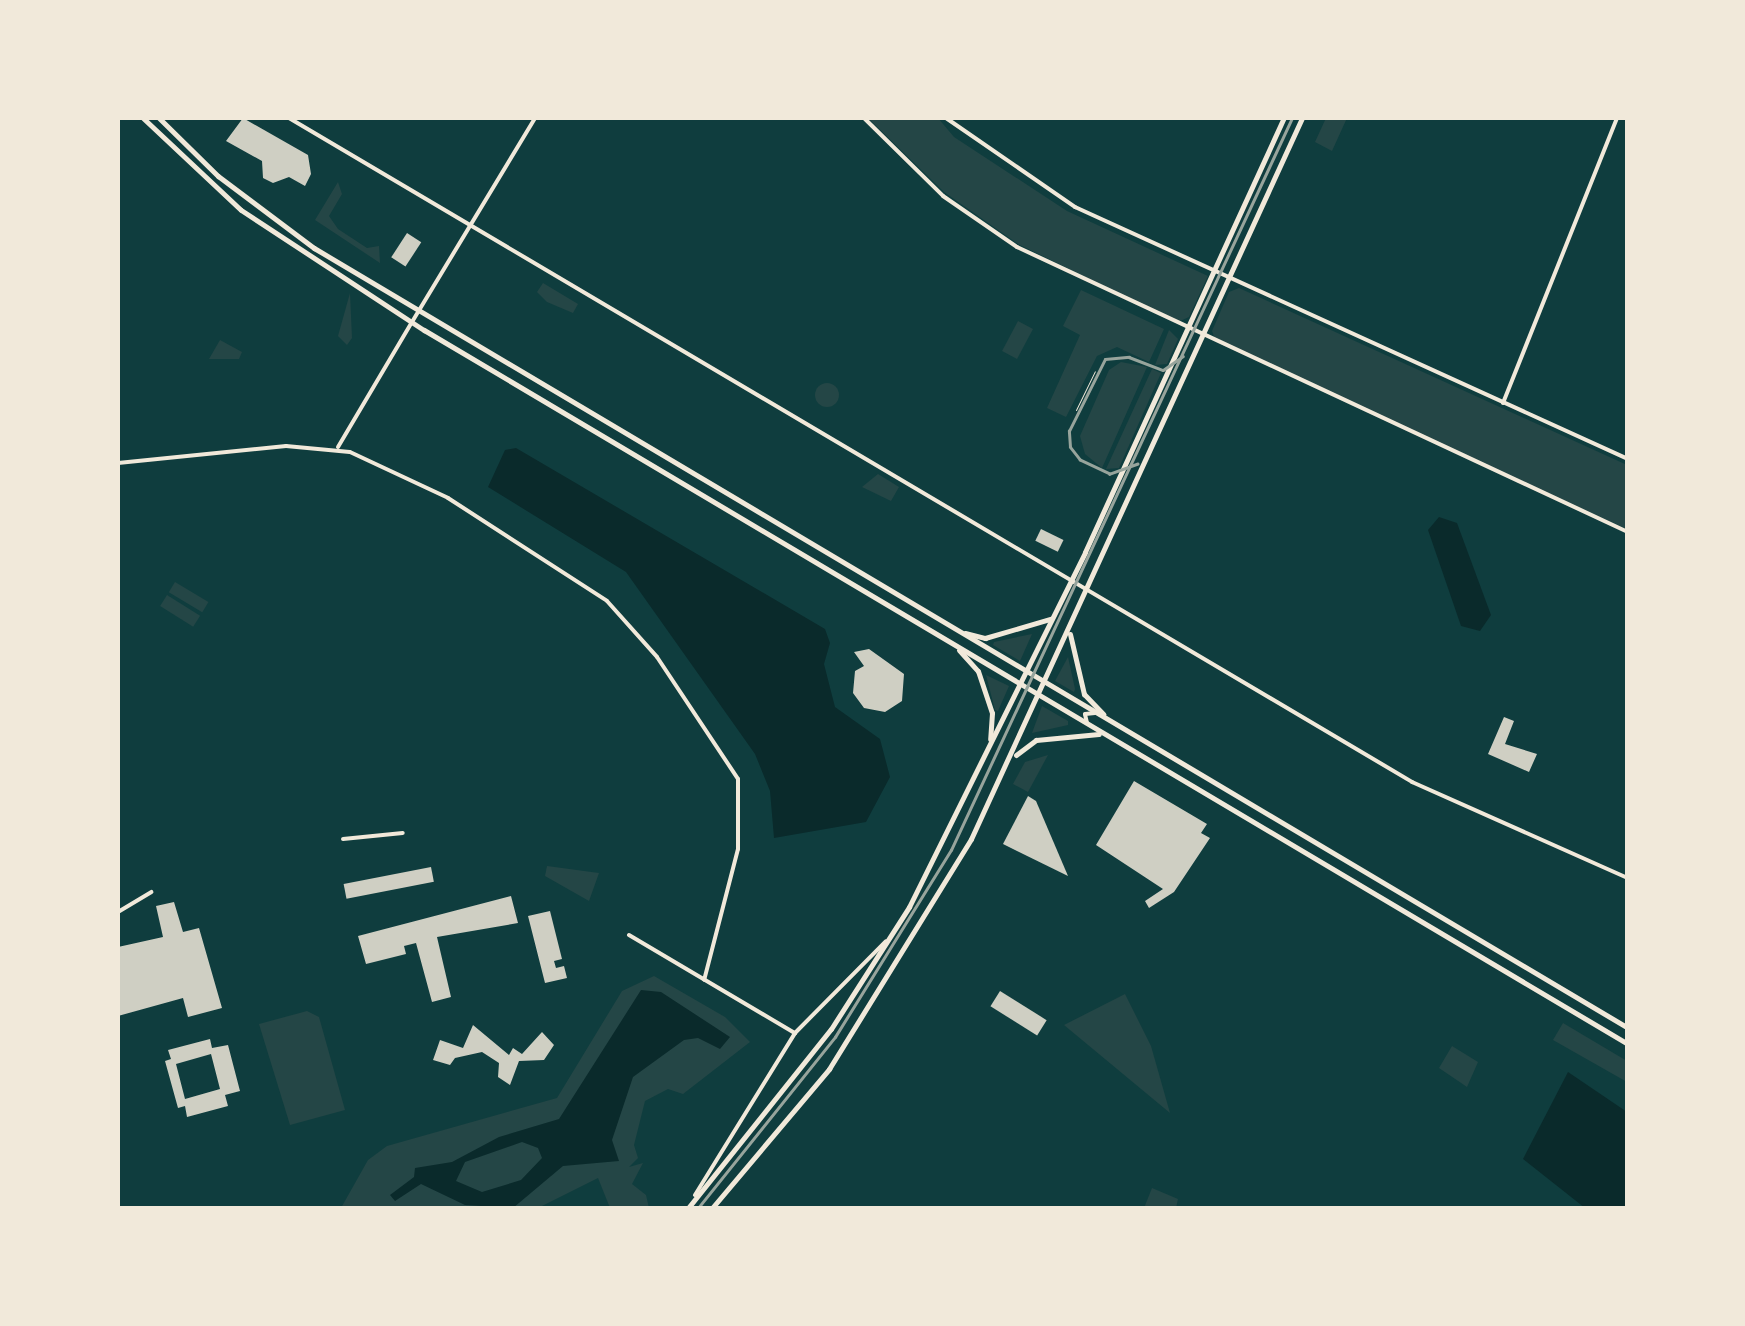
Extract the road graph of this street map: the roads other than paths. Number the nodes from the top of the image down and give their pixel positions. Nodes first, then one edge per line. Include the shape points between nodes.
1 (143, 118) edge
2 (159, 118) edge
3 (289, 118) edge
4 (535, 118) edge
5 (864, 118) edge
6 (946, 118) edge
7 (1284, 118) edge
8 (1302, 118) edge
9 (1617, 118) edge
10 (470, 225) junction
11 (292, 233) junction
12 (284, 241) junction
13 (1213, 272) junction
14 (1228, 280) junction
15 (418, 311) junction
16 (412, 322) junction
17 (1187, 330) junction
18 (1203, 338) junction
19 (1504, 403) junction
20 (338, 448) junction
21 (1628, 459) edge
22 (118, 463) edge
23 (1628, 532) edge
24 (1071, 578) junction
25 (874, 582) junction
26 (1089, 589) junction
27 (870, 594) junction
28 (1052, 617) junction
29 (946, 625) junction
30 (1069, 631) junction
31 (949, 642) junction
32 (1026, 672) junction
33 (1021, 684) junction
34 (1046, 684) junction
35 (1036, 685) junction
36 (1041, 696) junction
37 (1095, 713) junction
38 (1088, 724) junction
39 (1116, 726) junction
40 (1110, 737) junction
41 (987, 749) junction
42 (1010, 760) junction
43 (404, 834) dead end
44 (343, 840) dead end
45 (1371, 877) junction
46 (1628, 878) edge
47 (1364, 888) junction
48 (151, 892) dead end
49 (118, 912) edge
50 (893, 934) junction
51 (629, 935) dead end
52 (1517, 963) junction
53 (1509, 974) junction
54 (704, 980) junction
55 (1628, 1028) edge
56 (794, 1032) junction
57 (1628, 1044) edge
58 (688, 1208) edge
59 (712, 1208) edge

1 - 12 main road via 203,177
2 - 11 main road via 218,176
3 - 10 street
4 - 10 street
5 - 17 street via 943,196 1017,247
6 - 13 street via 1064,201
7 - 13 main road
8 - 14 main road
9 - 19 street
10 - 15 street
10 - 24 street
11 - 12 street via 293,242
11 - 15 main road
12 - 16 main road
13 - 14 street
13 - 17 main road
14 - 18 main road
14 - 19 street
15 - 16 street
15 - 25 main road
16 - 20 street
16 - 27 main road
17 - 18 street
17 - 24 main road
18 - 23 street
18 - 26 main road
19 - 21 street
20 - 22 street via 262,448
20 - 54 street via 438,492 597,592 641,637 730,761 742,821
24 - 26 street
24 - 28 main road
25 - 27 street via 877,590
25 - 29 main road
26 - 30 main road
26 - 46 street via 1412,782
27 - 31 main road
28 - 29 main road via 985,638
28 - 32 main road
29 - 32 main road
30 - 34 main road
30 - 39 main road via 1084,694
31 - 33 main road
31 - 41 main road via 978,670 993,721
32 - 33 main road
32 - 34 main road
32 - 35 main road
33 - 35 main road
33 - 36 main road
33 - 41 main road
34 - 35 main road
34 - 36 main road
34 - 37 main road
35 - 36 main road
36 - 38 main road
36 - 42 main road
37 - 38 street via 1086,714
37 - 39 main road
38 - 40 main road
39 - 45 main road
40 - 42 main road via 1079,732 1036,740
40 - 47 main road
41 - 50 main road
42 - 59 main road via 872,1006 804,1100
43 - 44 street
45 - 47 street via 1373,888
45 - 52 main road
47 - 53 main road
48 - 49 street
50 - 56 street
50 - 58 main road via 831,1029
51 - 54 street
52 - 53 street via 1507,965
52 - 55 main road
53 - 57 main road
54 - 56 street
56 - 58 street

